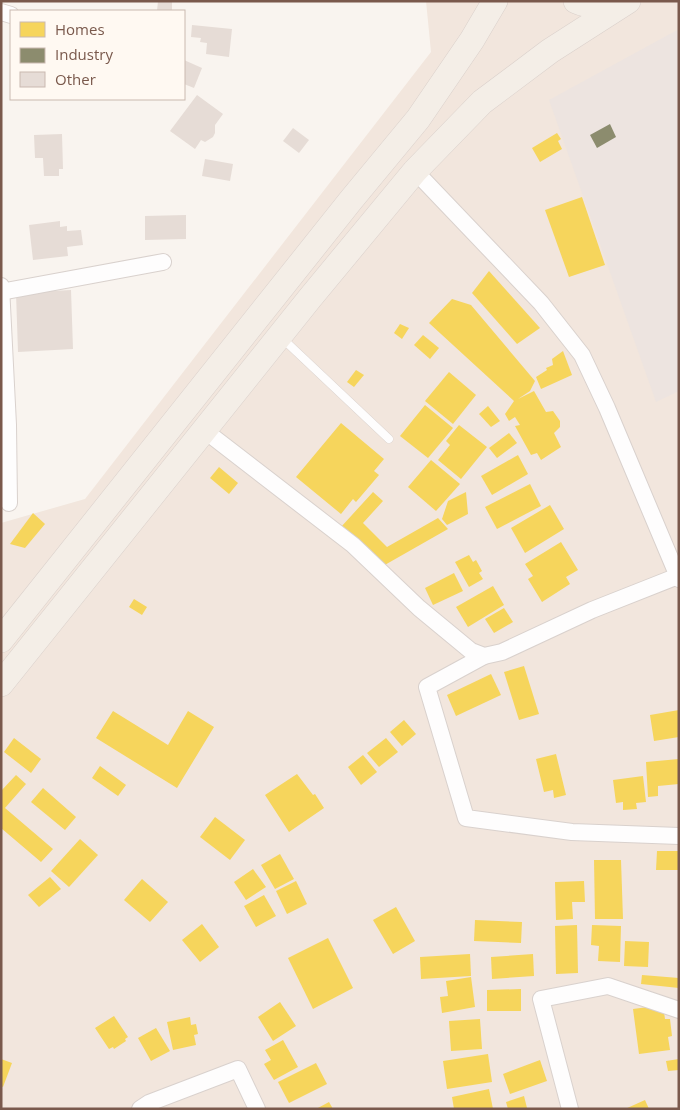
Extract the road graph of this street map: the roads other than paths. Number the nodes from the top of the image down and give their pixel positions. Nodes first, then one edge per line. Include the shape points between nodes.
1 (495, 1) edge
2 (576, 1) edge
3 (628, 1) edge
4 (415, 170) junction
5 (163, 262) dead end
6 (1, 286) edge
7 (2, 292) edge
8 (280, 336) junction
9 (5, 425) edge
10 (204, 430) junction
11 (389, 439) dead end
12 (9, 503) dead end
13 (678, 577) edge
14 (1, 640) edge
15 (484, 656) junction
16 (1, 684) edge
17 (679, 836) edge
18 (679, 1010) edge
19 (140, 1109) edge
20 (257, 1109) edge
21 (570, 1109) edge

1 - 14 main road via 418,119
2 - 3 main road via 607,6
3 - 4 main road via 550,51 482,102
4 - 8 main road
4 - 13 street via 541,303 582,355
5 - 7 street
6 - 7 street
7 - 9 street
8 - 10 main road
8 - 11 lane
9 - 12 street
10 - 15 street via 353,545 419,608 471,651
10 - 16 main road
13 - 15 street via 592,610 502,652
15 - 17 street via 427,687 466,818 572,832
18 - 21 street via 608,986 542,999
19 - 20 street via 238,1069

